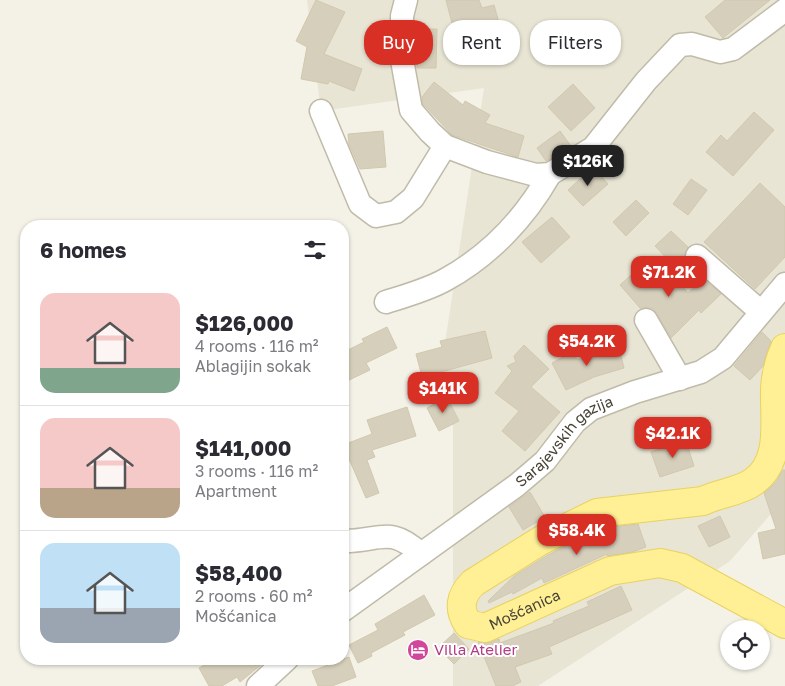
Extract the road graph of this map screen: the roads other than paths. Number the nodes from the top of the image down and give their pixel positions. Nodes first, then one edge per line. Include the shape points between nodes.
1 (406, 0) edge
2 (785, 10) edge
3 (321, 112) dead end
4 (445, 146) junction
5 (550, 174) junction
6 (697, 256) dead end
7 (785, 284) edge
8 (386, 302) dead end
9 (761, 312) junction
10 (646, 320) dead end
11 (785, 348) edge
12 (680, 379) junction
13 (349, 540) edge
14 (421, 554) junction
15 (349, 606) edge
16 (785, 624) edge
17 (281, 665) edge
18 (258, 686) edge

1 - 4 street via 402,16 402,60 411,110
2 - 5 street via 733,49 720,52 692,44 680,45 593,148
3 - 4 street via 360,204 376,216 396,212 413,198
4 - 5 street via 487,162 536,175
5 - 8 street via 534,203 492,247 444,281
6 - 9 street
7 - 9 street, Sarajevskih gazija
9 - 12 street, Sarajevskih gazija via 723,358 701,372
10 - 12 street
11 - 16 main road, Mošćanica via 779,361 775,388 776,435 764,471 753,482 703,501 597,514 540,541 472,583 461,602 462,615 468,624 485,628 610,571 660,563 682,568
12 - 14 street, Sarajevskih gazija via 591,409 575,422 545,462
13 - 14 street via 397,537
14 - 15 street, Sarajevskih gazija
17 - 18 street

